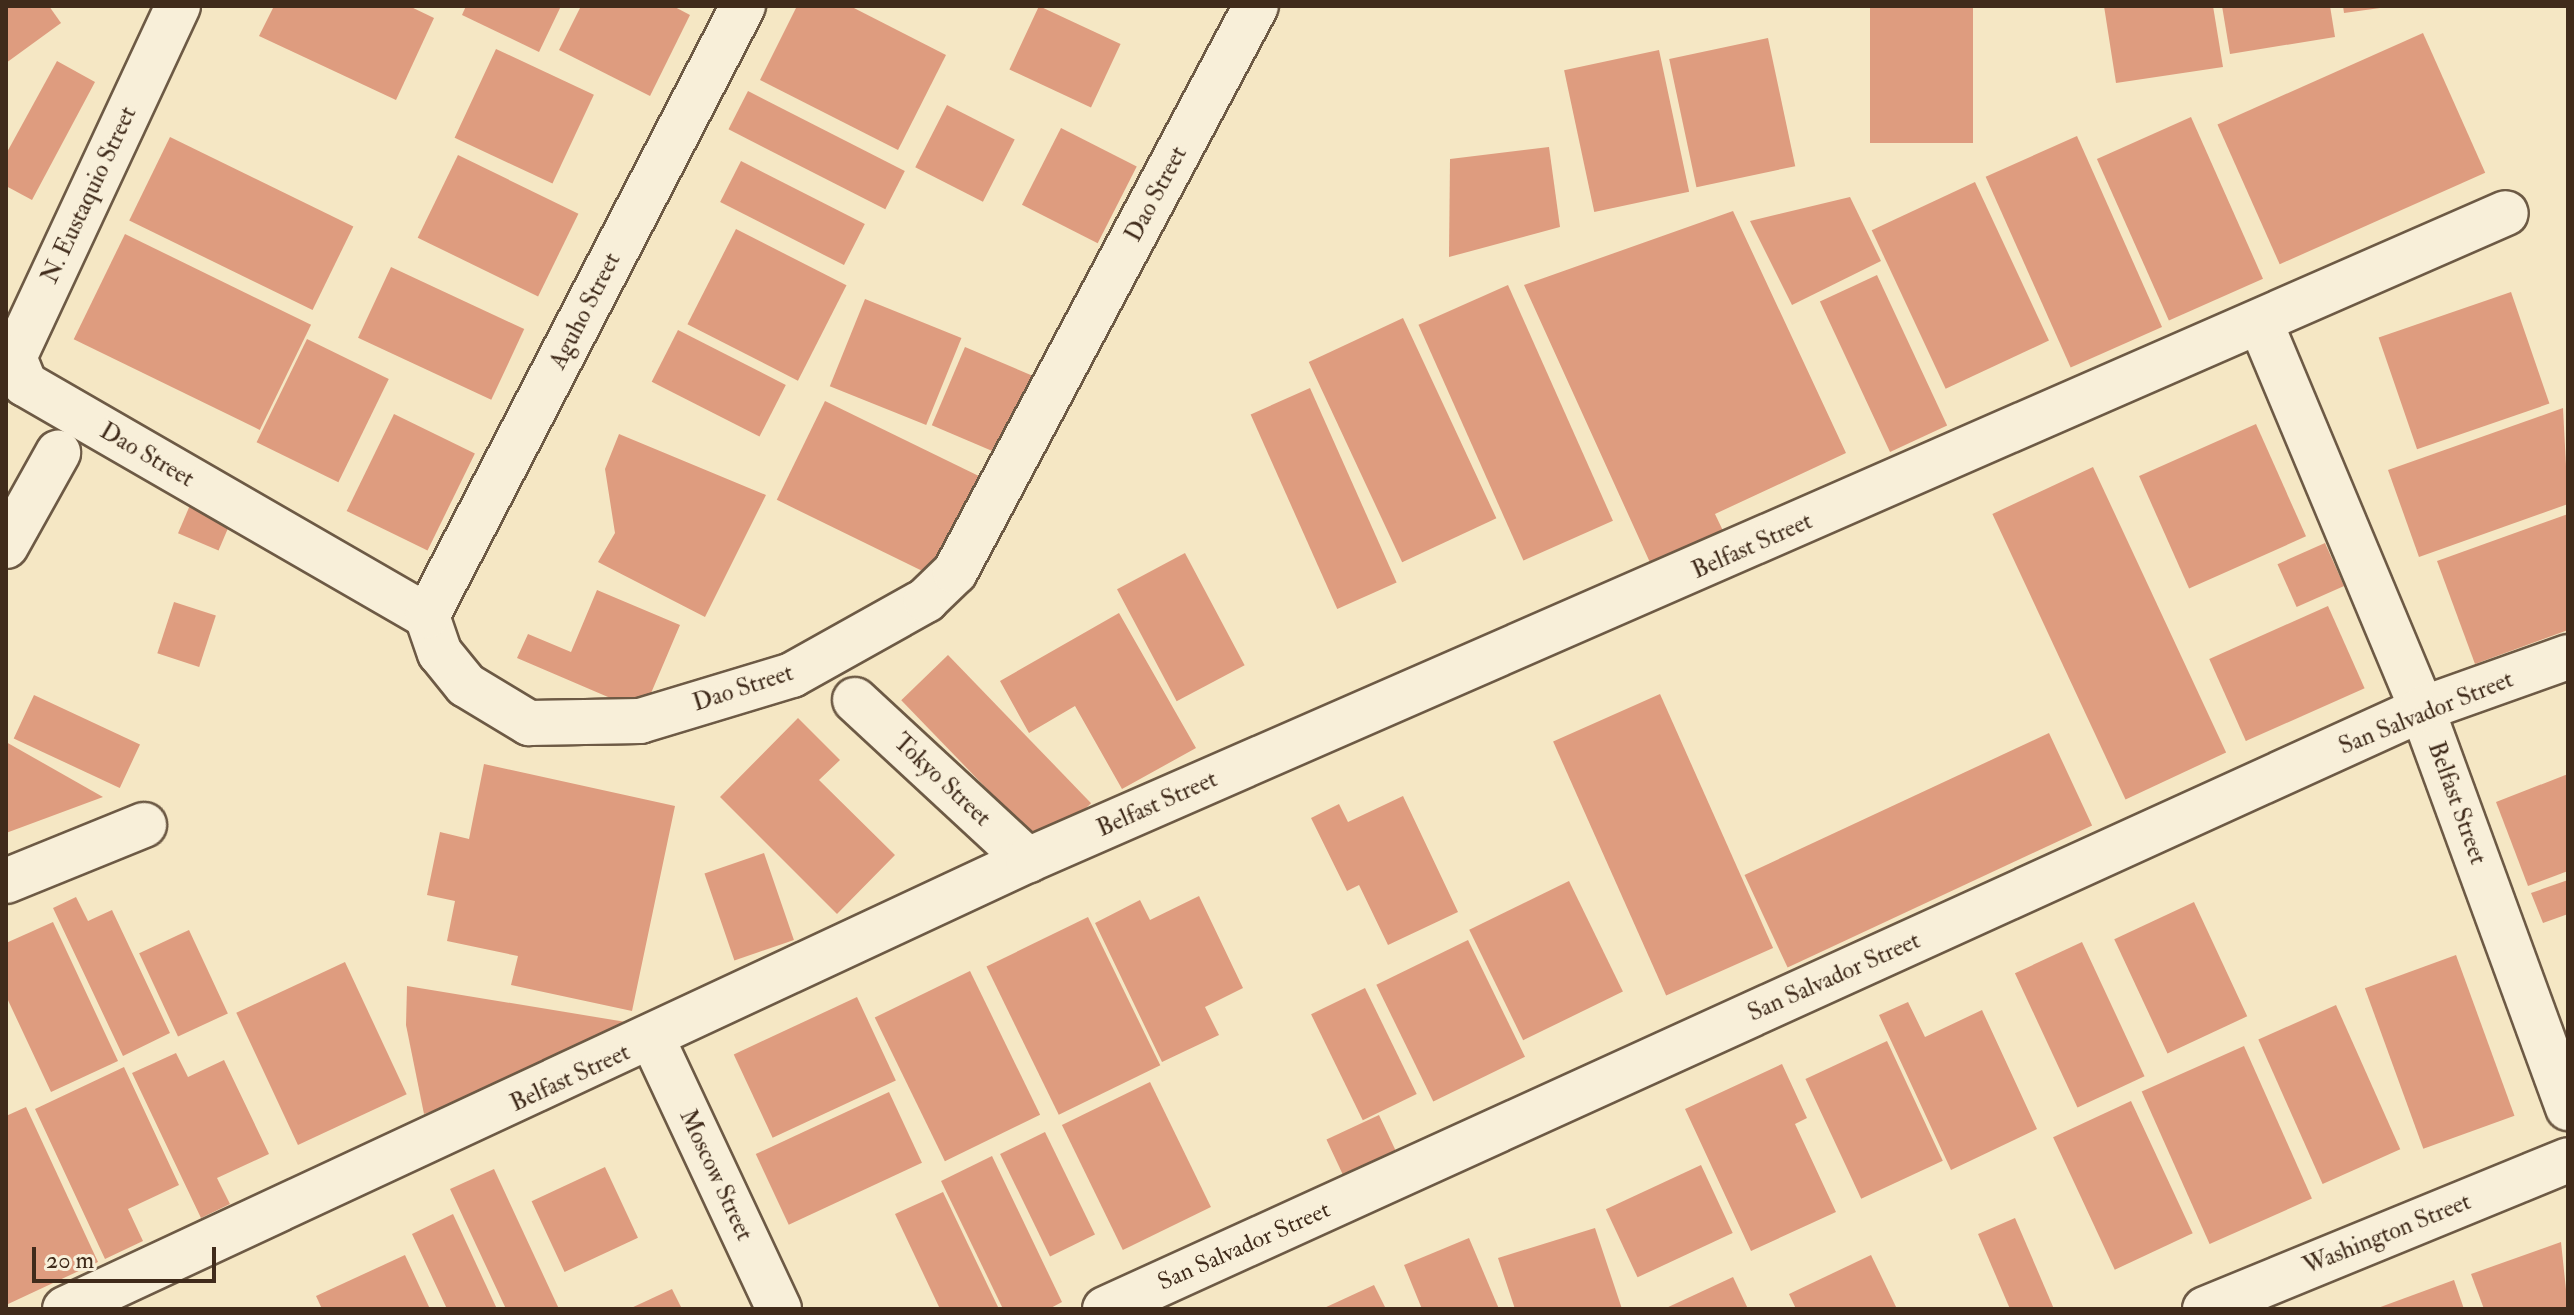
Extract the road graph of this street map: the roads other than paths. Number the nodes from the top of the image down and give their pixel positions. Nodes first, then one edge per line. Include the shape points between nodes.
1 (178, 6) edge
2 (743, 6) edge
3 (1256, 6) edge
4 (2506, 213) dead end
5 (2261, 324) junction
6 (25, 384) joint
7 (58, 453) dead end
8 (6, 546) edge
9 (427, 616) junction
10 (2568, 657) edge
11 (855, 700) dead end
12 (2422, 709) junction
13 (144, 825) dead end
14 (1028, 860) junction
15 (6, 881) edge
16 (653, 1040) junction
17 (2568, 1108) edge
18 (2568, 1160) edge
19 (65, 1309) edge
20 (779, 1309) edge
21 (1105, 1309) edge
22 (2205, 1309) edge

1 - 6 street, N. Eustaquio Street via 14,357
2 - 9 street, Aguho Street
3 - 9 street, Dao Street via 955,572 926,600 792,675 640,721 529,723 466,685 440,653
4 - 5 street, Belfast Street
5 - 12 street, Belfast Street
5 - 14 street, Belfast Street
6 - 9 street, Dao Street
7 - 8 street
10 - 12 street, San Salvador Street
11 - 14 street, Tokyo Street
12 - 17 street, Belfast Street
12 - 21 street, San Salvador Street
13 - 15 street
14 - 16 street, Belfast Street
16 - 19 street, Belfast Street
16 - 20 street, Moscow Street
18 - 22 street, Washington Street

